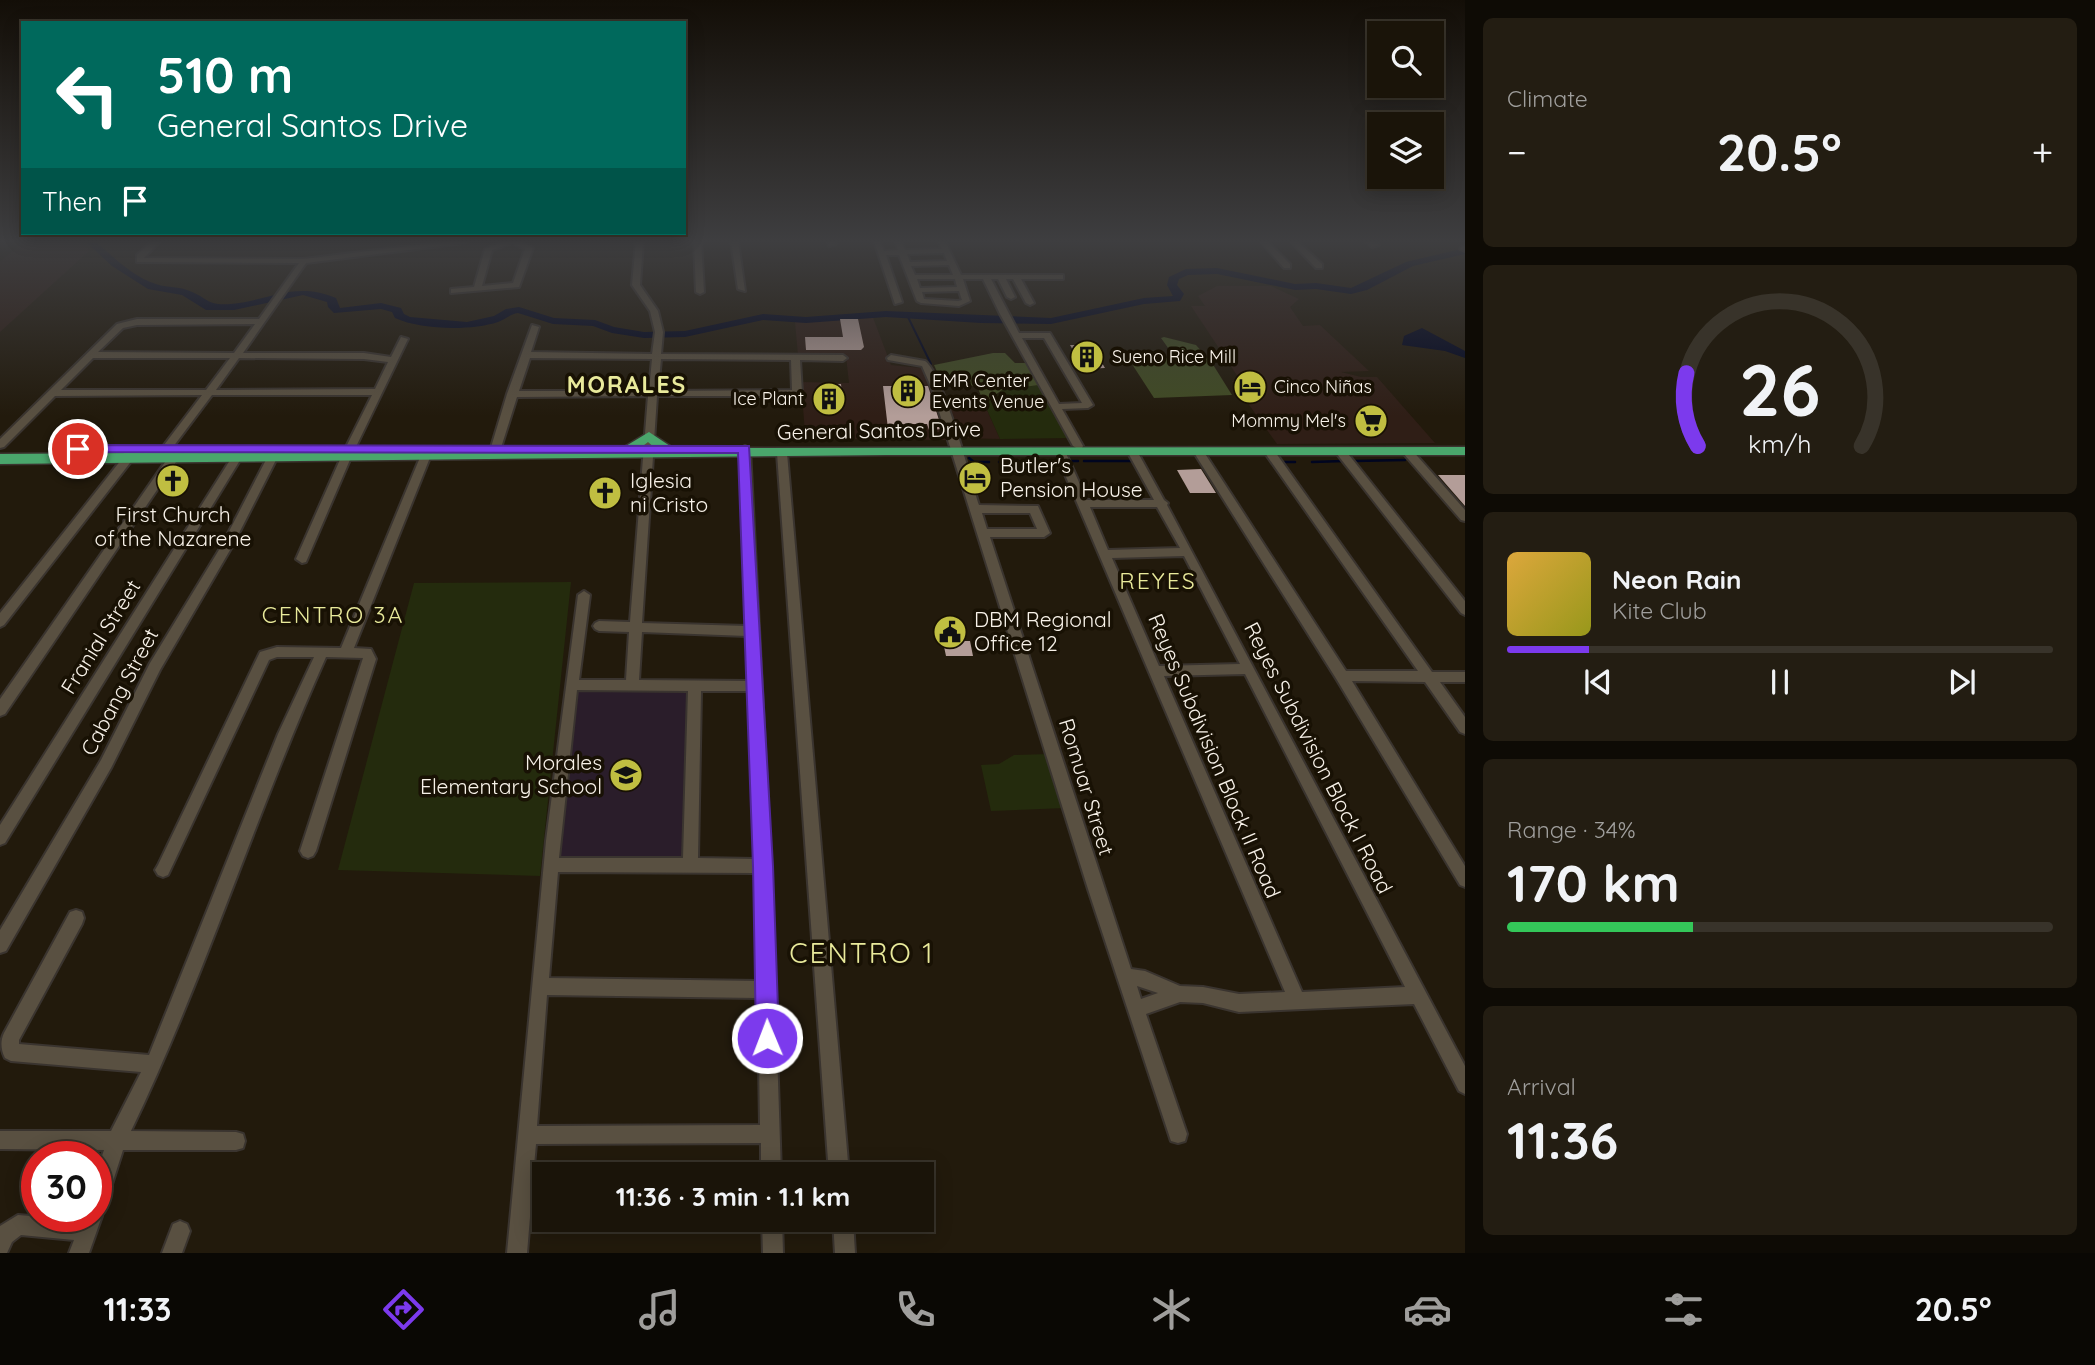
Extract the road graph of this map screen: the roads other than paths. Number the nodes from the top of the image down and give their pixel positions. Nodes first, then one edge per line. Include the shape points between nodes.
1 (276, 299) edge
2 (646, 299) edge
3 (922, 299) edge
4 (965, 299) edge
5 (997, 299) edge
6 (1028, 299) edge
7 (1030, 303) dead end
8 (262, 321) junction
9 (535, 327) dead end
10 (1016, 335) junction
11 (404, 339) dead end
12 (238, 354) junction
13 (90, 355) junction
14 (526, 355) junction
15 (658, 355) junction
16 (795, 357) junction
17 (843, 358) dead end
18 (891, 359) dead end
19 (394, 360) junction
20 (209, 392) junction
21 (378, 392) junction
22 (53, 393) junction
23 (512, 394) junction
24 (654, 394) junction
25 (1056, 407) junction
26 (647, 446) junction
27 (1078, 446) junction
28 (0, 447) edge
29 (1465, 448) edge
30 (957, 449) junction
31 (745, 451) junction
32 (1060, 451) junction
33 (1132, 451) junction
34 (1198, 451) junction
35 (1269, 451) junction
36 (1407, 451) junction
37 (495, 452) junction
38 (1341, 452) junction
39 (348, 453) junction
40 (782, 453) junction
41 (167, 455) junction
42 (426, 455) junction
43 (273, 456) junction
44 (129, 457) junction
45 (237, 457) junction
46 (0, 458) edge
47 (1163, 503) junction
48 (1083, 504) junction
49 (977, 509) junction
50 (1465, 517) edge
51 (985, 533) junction
52 (1188, 552) junction
53 (1104, 554) junction
54 (302, 559) dead end
55 (584, 595) dead end
56 (1465, 610) edge
57 (0, 622) edge
58 (599, 626) dead end
59 (637, 628) junction
60 (753, 631) junction
61 (346, 652) junction
62 (323, 653) junction
63 (1248, 669) junction
64 (1155, 671) junction
65 (1342, 676) junction
66 (1429, 676) junction
67 (1465, 677) edge
68 (572, 685) junction
69 (695, 686) junction
70 (632, 687) junction
71 (755, 687) junction
72 (0, 710) edge
73 (1465, 728) edge
74 (0, 838) edge
75 (308, 851) dead end
76 (553, 865) junction
77 (690, 865) junction
78 (763, 866) junction
79 (163, 870) dead end
80 (1465, 880) edge
81 (76, 918) dead end
82 (0, 945) edge
83 (1125, 976) junction
84 (541, 986) junction
85 (766, 990) junction
86 (1180, 994) junction
87 (1418, 995) junction
88 (1297, 1000) junction
89 (1136, 1009) junction
90 (154, 1064) junction
91 (1465, 1085) edge
92 (1178, 1133) dead end
93 (770, 1134) junction
94 (527, 1135) junction
95 (0, 1140) edge
96 (236, 1140) dead end
97 (116, 1142) junction
98 (112, 1154) edge
99 (771, 1162) edge
100 (838, 1162) edge
101 (521, 1208) junction
102 (532, 1208) edge
103 (21, 1225) edge
104 (180, 1231) dead end
105 (87, 1232) edge
106 (772, 1232) edge
107 (844, 1232) edge
108 (0, 1245) edge
109 (79, 1253) edge
110 (172, 1253) edge
111 (517, 1253) edge
112 (773, 1253) edge
113 (845, 1253) edge

1 - 8 street
2 - 15 street via 654,311
3 - 4 street via 959,304
5 - 10 street
6 - 7 street
8 - 12 street
8 - 13 street via 129,323 116,328
9 - 14 street
10 - 25 street
10 - 25 street via 1047,335 1088,405
11 - 19 street
12 - 13 street
12 - 19 street
12 - 20 street
13 - 22 street
14 - 15 street
14 - 23 street
15 - 16 street
15 - 24 street
16 - 17 street
16 - 24 street via 797,393
18 - 30 street, Romuar Street via 927,366
19 - 21 street
20 - 21 street
20 - 22 street
20 - 41 street
21 - 39 street
22 - 28 street
23 - 24 street
23 - 37 street
24 - 26 street
25 - 27 street
26 - 31 highway, General Santos Drive
26 - 31 highway, General Santos Drive
26 - 37 highway, General Santos Drive
26 - 37 highway, General Santos Drive
26 - 59 street
27 - 29 highway, General Santos Drive
27 - 30 highway, General Santos Drive
28 - 41 highway, General Santos Drive
29 - 36 highway, General Santos Drive
30 - 31 highway, General Santos Drive
30 - 32 highway, General Santos Drive
30 - 40 highway, General Santos Drive
30 - 49 street, Romuar Street
31 - 40 highway, General Santos Drive
31 - 60 street
32 - 33 highway, General Santos Drive
32 - 48 street, Reyes Subdivision Block II Road
33 - 34 highway, General Santos Drive
33 - 47 street, Reyes Subdivision Block I Road
34 - 35 highway, General Santos Drive
34 - 65 street
35 - 38 highway, General Santos Drive
35 - 66 street
36 - 38 highway, General Santos Drive
36 - 50 street
37 - 39 highway, General Santos Drive
37 - 42 highway, General Santos Drive
38 - 56 street
39 - 41 highway, General Santos Drive
39 - 42 highway, General Santos Drive
39 - 43 highway, General Santos Drive
39 - 54 street
40 - 100 street
41 - 44 highway, General Santos Drive
41 - 45 highway, General Santos Drive
41 - 72 street
42 - 61 street
43 - 45 highway, General Santos Drive
43 - 82 street, Cabang Street via 106,764
44 - 46 highway, General Santos Drive
44 - 57 street
45 - 74 street, Franial Street
47 - 48 street
47 - 52 street, Reyes Subdivision Block I Road
48 - 53 street, Reyes Subdivision Block II Road
49 - 51 street, Romuar Street
49 - 51 street via 1034,509 1044,533
51 - 83 street, Romuar Street
52 - 53 street
52 - 63 street, Reyes Subdivision Block I Road
53 - 64 street, Reyes Subdivision Block II Road
55 - 68 street
58 - 59 street
59 - 60 street
59 - 70 street
60 - 71 street
61 - 62 street
61 - 75 street via 367,653 370,659
62 - 79 street via 264,656
62 - 90 street via 285,734
63 - 64 street
63 - 87 street, Reyes Subdivision Block I Road
64 - 88 street, Reyes Subdivision Block II Road
65 - 66 street
65 - 80 street
66 - 67 street
66 - 73 street
68 - 70 street
68 - 76 street
69 - 70 street
69 - 71 street
69 - 77 street
71 - 78 street
76 - 77 street
76 - 84 street
77 - 78 street
78 - 85 street
81 - 90 street via 10,1039 11,1052
83 - 86 street
83 - 89 street, Romuar Street
84 - 85 street
84 - 94 street
85 - 93 street
86 - 88 street via 1239,1003
86 - 89 street
87 - 88 street
87 - 91 street, Reyes Subdivision Block I Road
89 - 92 street, Romuar Street
90 - 97 street
93 - 94 street
93 - 99 street
94 - 101 street
95 - 97 street
96 - 97 street
97 - 98 street
101 - 102 street
101 - 111 street
103 - 108 street via 5,1235
104 - 110 street
105 - 109 street
106 - 112 street
107 - 113 street

